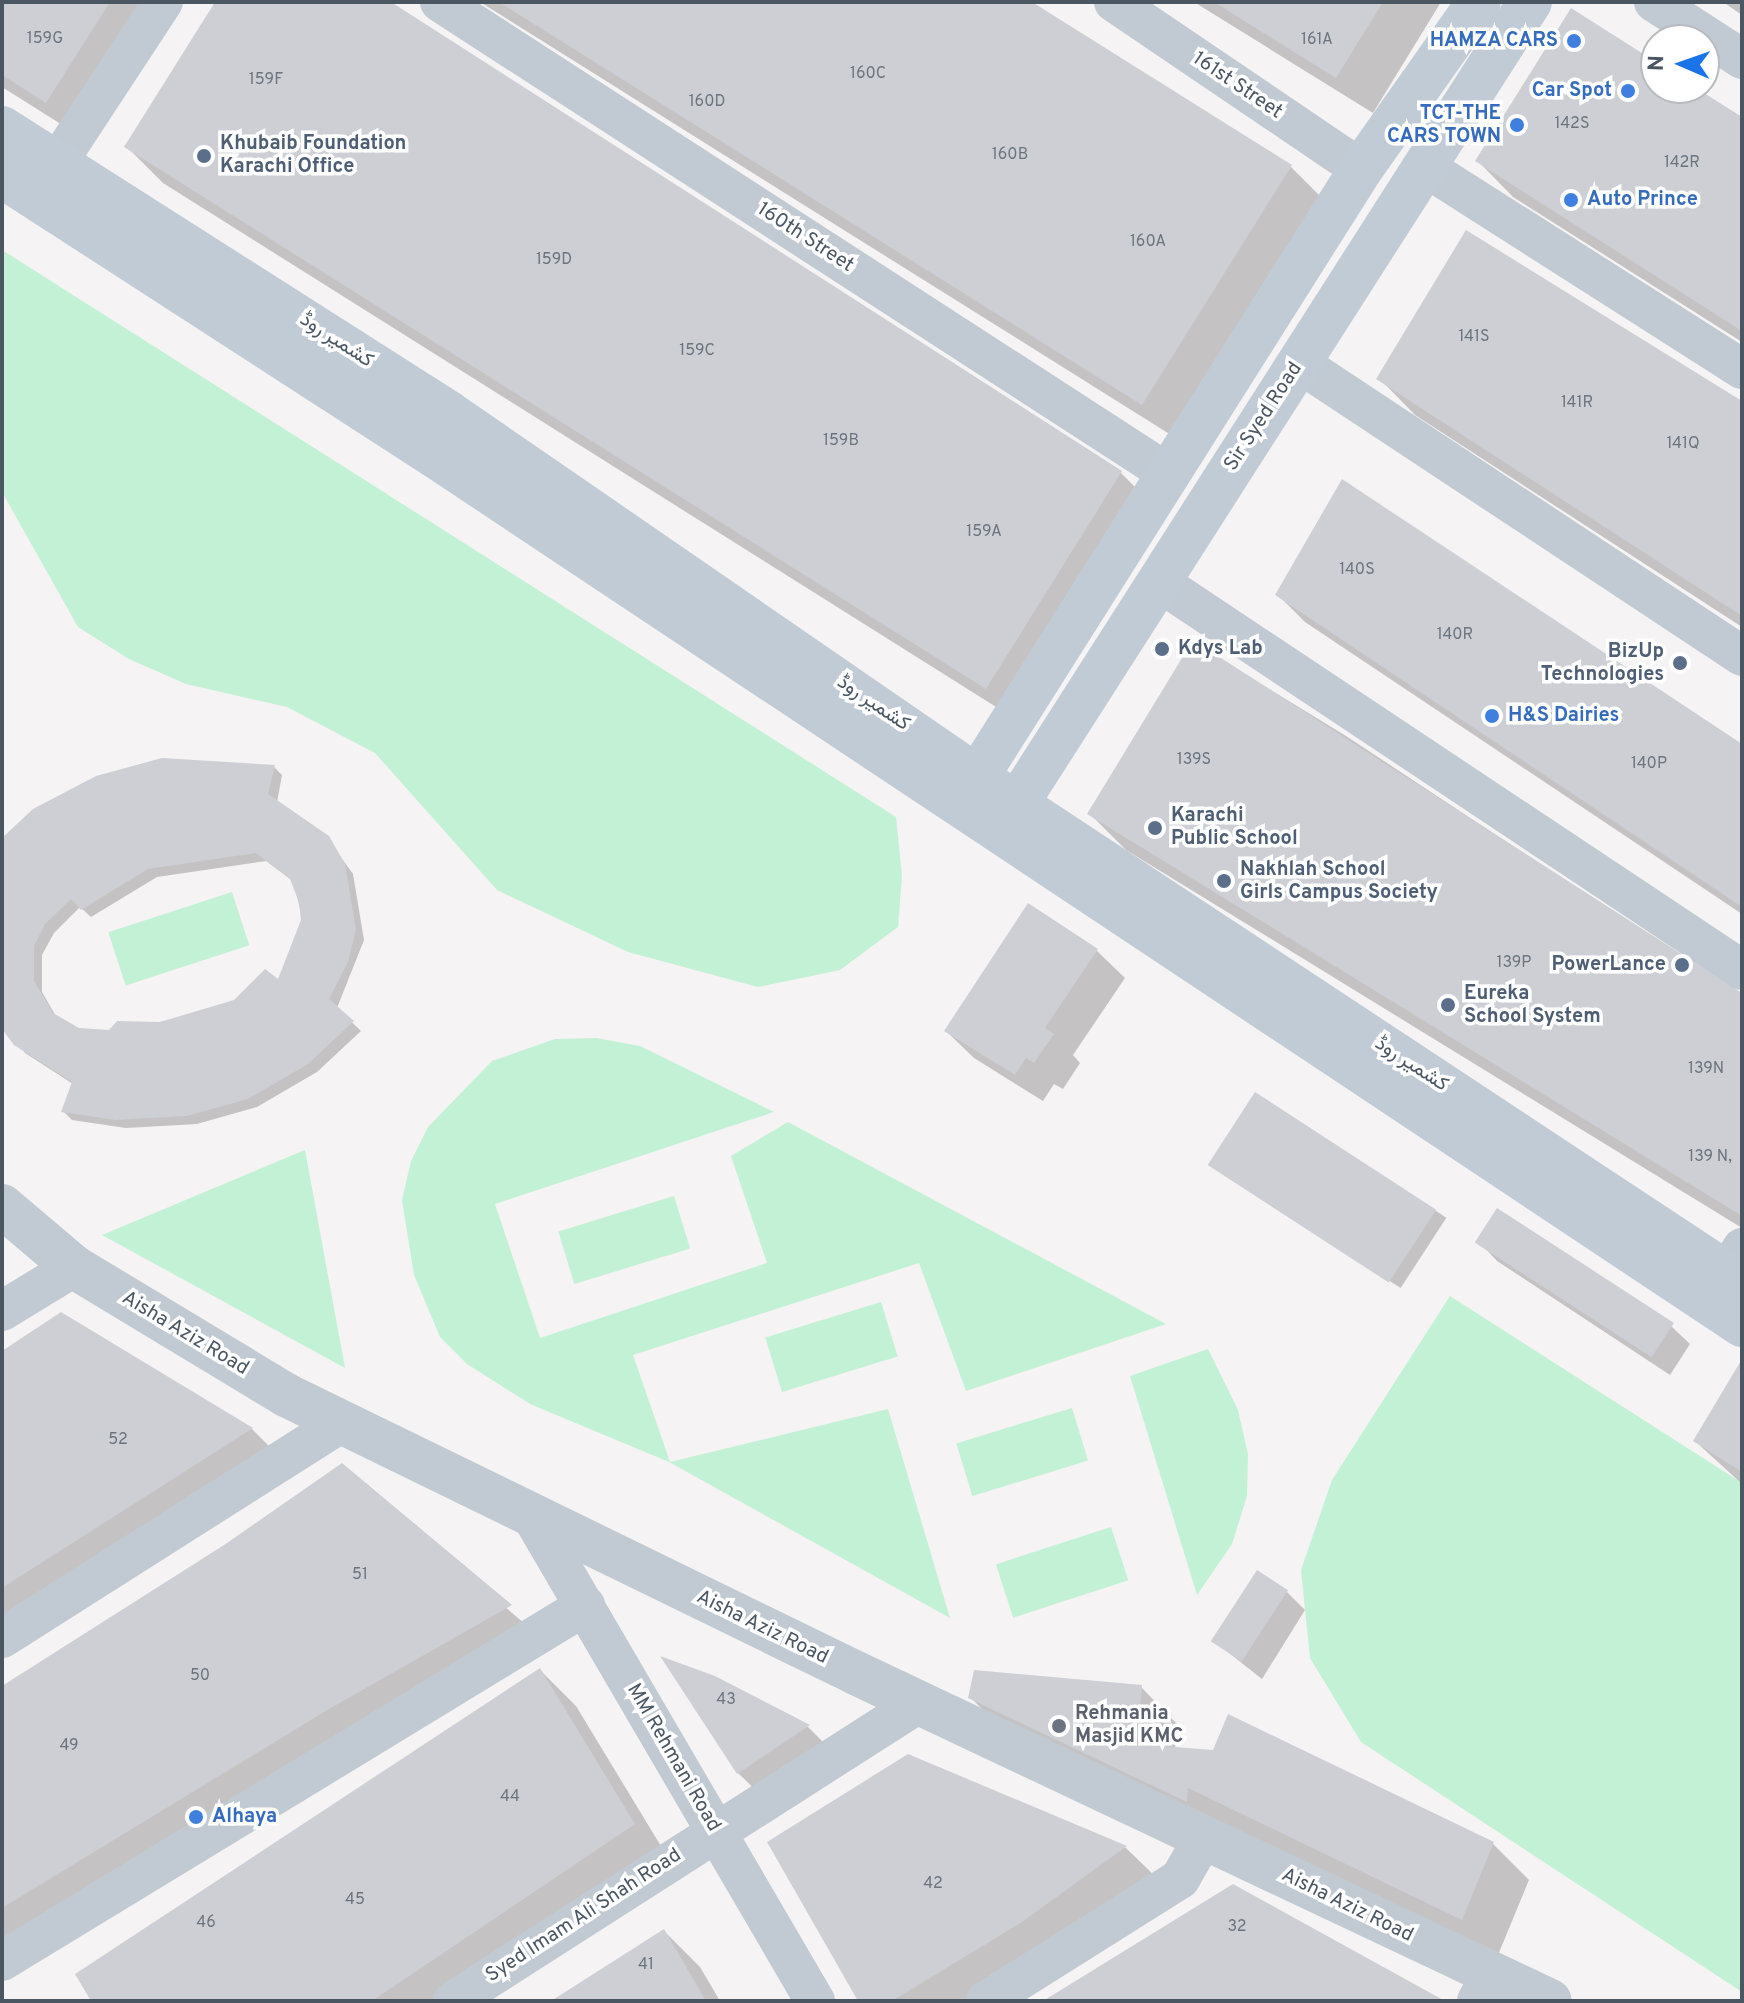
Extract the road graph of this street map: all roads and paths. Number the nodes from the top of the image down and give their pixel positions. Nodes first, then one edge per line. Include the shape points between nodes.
1 (163, 2) edge
2 (440, 2) edge
3 (1114, 2) edge
4 (1479, 2) edge
5 (1654, 2) edge
6 (1512, 8) edge
7 (1742, 59) edge
8 (2, 128) edge
9 (1425, 167) junction
10 (1361, 169) junction
11 (31, 179) edge
12 (1299, 363) junction
13 (1742, 369) edge
14 (1208, 416) junction
15 (1247, 442) junction
16 (1169, 474) junction
17 (1159, 582) junction
18 (1742, 656) edge
19 (969, 790) junction
20 (1008, 818) junction
21 (1742, 970) edge
22 (2, 1206) edge
23 (74, 1267) junction
24 (1737, 1268) edge
25 (2, 1311) edge
26 (1742, 1325) edge
27 (342, 1422) junction
28 (531, 1515) junction
29 (585, 1606) junction
30 (2, 1638) edge
31 (919, 1703) junction
32 (716, 1831) junction
33 (1204, 1837) junction
34 (2, 1961) edge
35 (1484, 1988) edge
36 (453, 2001) edge
37 (815, 2001) edge
38 (986, 2001) edge
39 (1550, 2001) edge

1 - 11 street
2 - 16 street, 160th Street
3 - 10 street, 161st Street
4 - 10 main road
5 - 7 street
6 - 9 main road, Sir Syed Road
8 - 11 main road, کشمیر روڈ
9 - 12 main road, Sir Syed Road
9 - 13 street
10 - 14 main road
11 - 19 main road, کشمیر روڈ via 449,413
12 - 15 main road, Sir Syed Road
12 - 18 street
14 - 15 main road
14 - 16 main road
15 - 17 main road, Sir Syed Road
16 - 19 main road
17 - 20 main road, Sir Syed Road
17 - 21 street
19 - 20 main road, کشمیر روڈ
20 - 24 main road, کشمیر روڈ
20 - 26 main road, کشمیر روڈ
22 - 23 street, Aisha Aziz Road
23 - 25 street
23 - 27 street, Aisha Aziz Road via 286,1395
27 - 28 street, Aisha Aziz Road
27 - 30 street
28 - 29 street, MM Rehmani Road
28 - 31 street, Aisha Aziz Road
29 - 32 street, MM Rehmani Road
29 - 34 street
31 - 32 street, Syed Imam Ali Shah Road
31 - 33 street, Aisha Aziz Road
32 - 36 street, Syed Imam Ali Shah Road
32 - 37 street, MM Rehmani Road
33 - 35 street, Aisha Aziz Road
33 - 38 street via 1180,1879
35 - 39 street, Aisha Aziz Road

